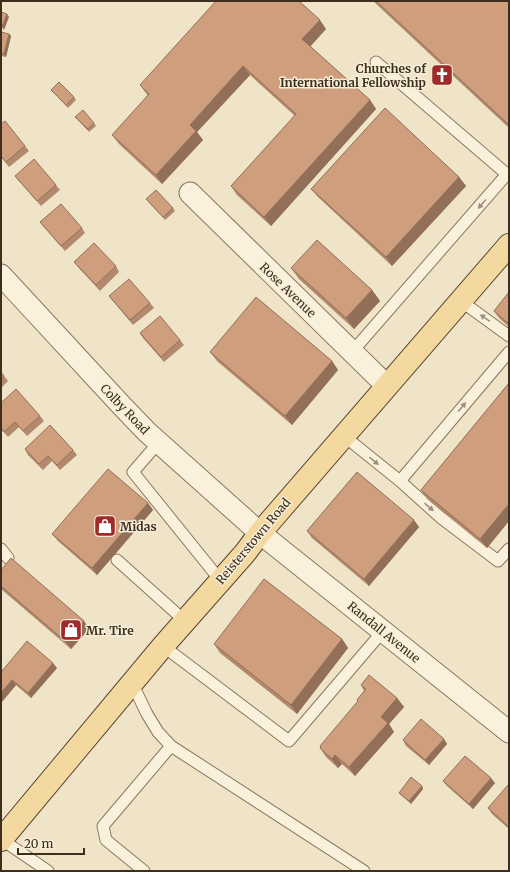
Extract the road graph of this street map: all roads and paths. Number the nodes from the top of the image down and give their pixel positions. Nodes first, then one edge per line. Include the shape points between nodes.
1 (376, 62) dead end
2 (508, 175) edge
3 (190, 192) dead end
4 (509, 245) edge
5 (1, 275) edge
6 (461, 301) junction
7 (509, 336) edge
8 (352, 352) junction
9 (509, 352) edge
10 (387, 386) junction
11 (344, 436) junction
12 (159, 442) junction
13 (400, 481) junction
14 (260, 533) junction
15 (509, 549) edge
16 (117, 560) dead end
17 (220, 580) junction
18 (185, 621) junction
19 (383, 631) junction
20 (163, 646) junction
21 (132, 683) junction
22 (509, 732) edge
23 (171, 746) junction
24 (1, 839) edge
25 (48, 871) edge
26 (144, 871) edge
27 (364, 871) edge

1 - 2 lane
2 -> 8 lane
3 - 8 street, Rose Avenue
4 - 6 main road, Reisterstown Road
5 - 12 street, Colby Road via 122,406
7 -> 6 lane
6 - 10 main road, Reisterstown Road
8 - 10 street, Rose Avenue
13 -> 9 lane
10 - 11 main road, Reisterstown Road
11 -> 13 lane
11 - 14 main road, Reisterstown Road
12 - 14 street, Colby Road
12 - 17 lane via 133,472
13 -> 15 lane via 440,517 498,561
14 - 17 main road, Reisterstown Road
14 - 19 street, Randall Avenue
16 - 18 lane
17 - 18 main road, Reisterstown Road
18 - 20 main road, Reisterstown Road
19 - 20 lane via 289,741
19 - 22 street, Randall Avenue
20 - 21 main road, Reisterstown Road
21 - 23 lane via 146,714
21 - 24 main road, Reisterstown Road
23 - 26 lane via 102,826 106,840
23 - 27 lane
24 - 25 lane

